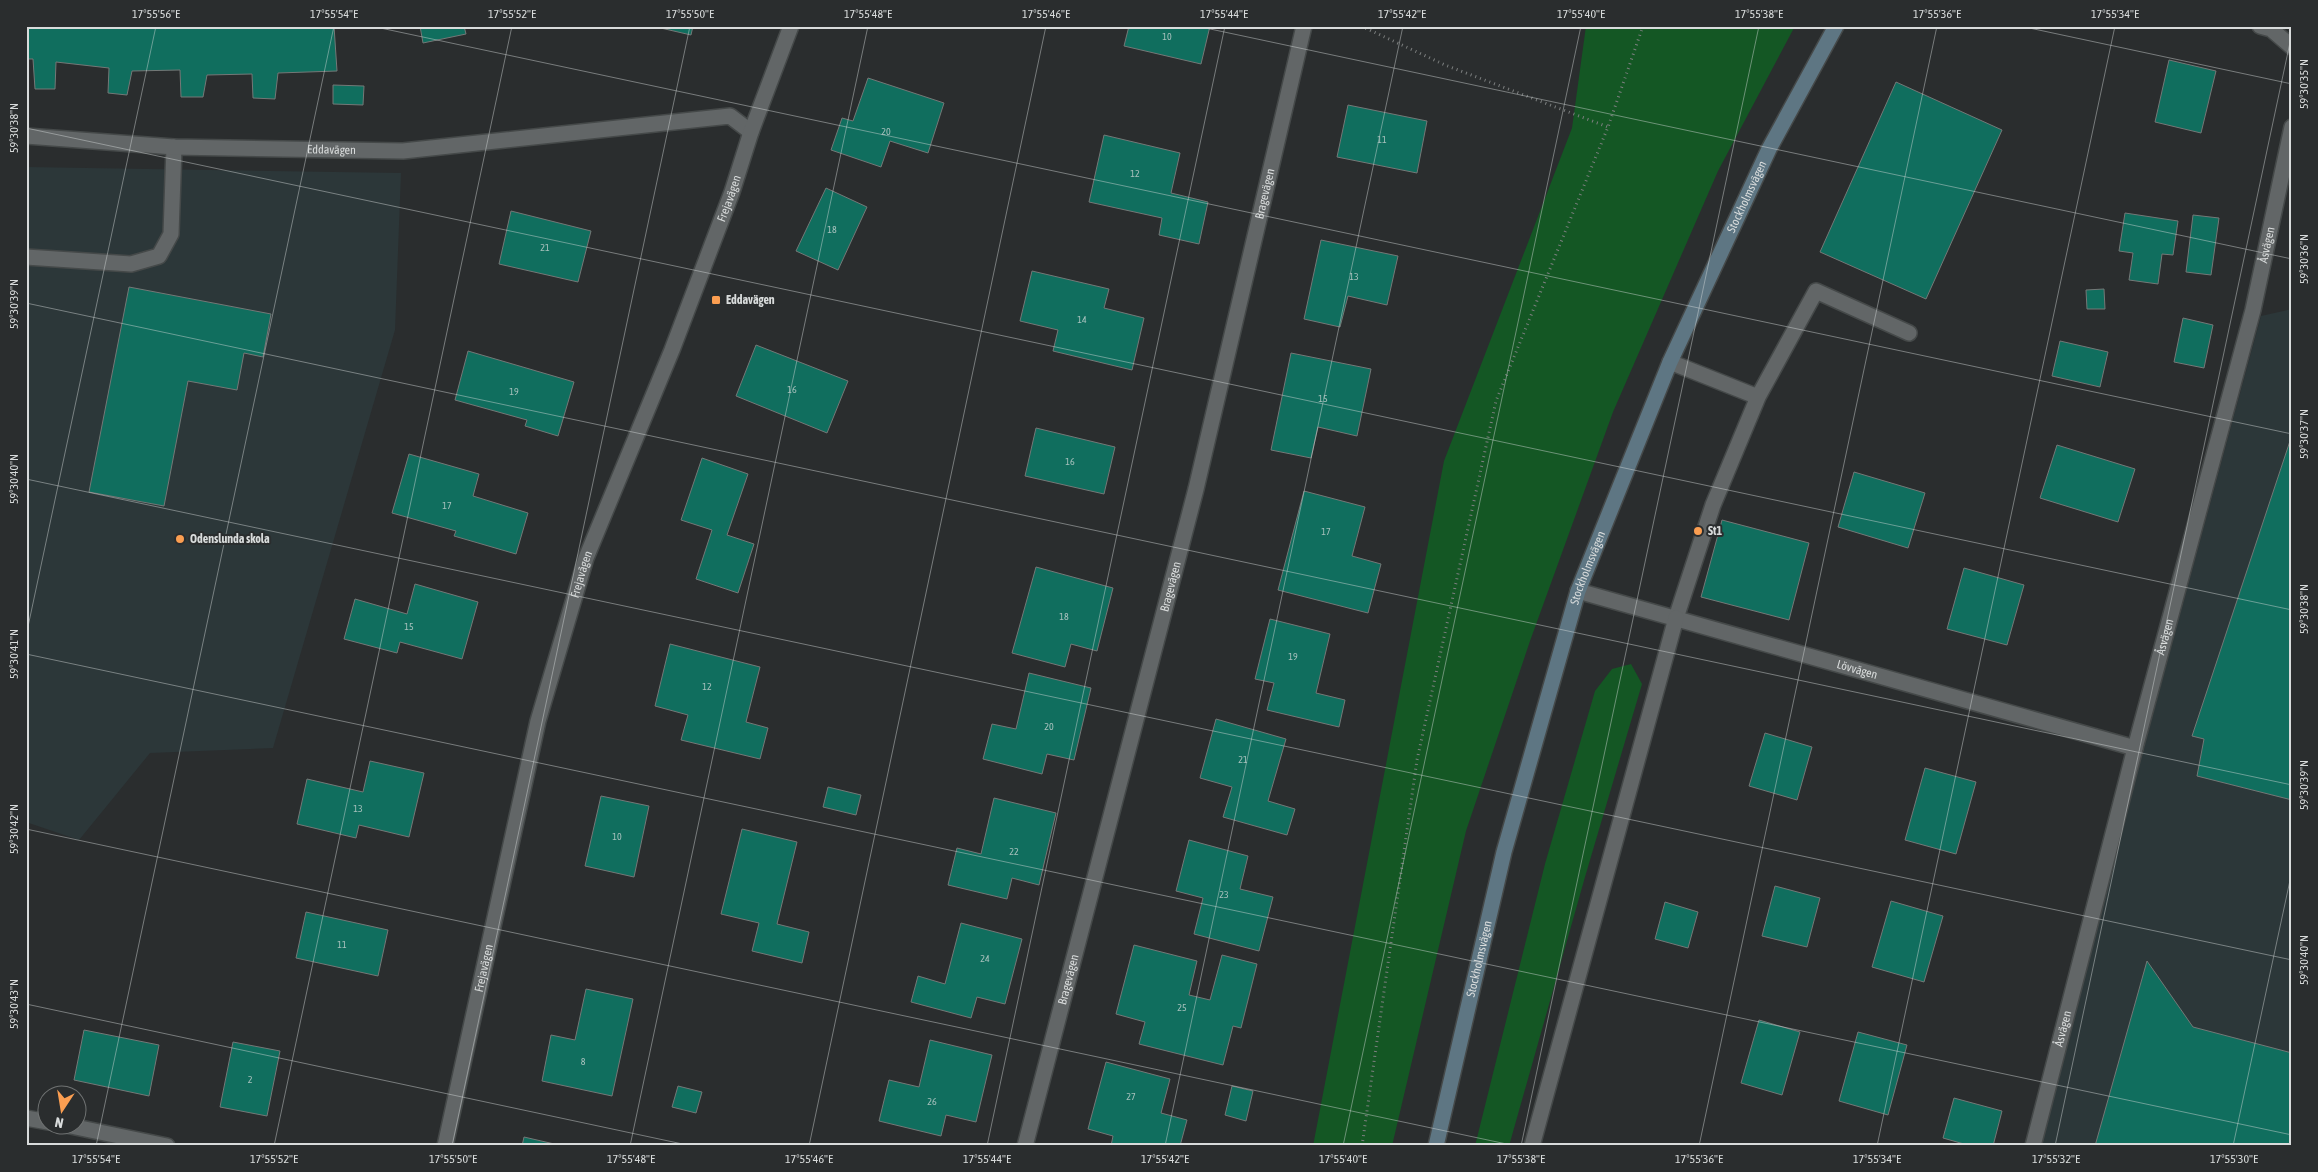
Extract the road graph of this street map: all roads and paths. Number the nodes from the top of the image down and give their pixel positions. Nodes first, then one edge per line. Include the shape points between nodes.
1 (791, 26) edge
2 (1304, 26) edge
3 (1361, 26) edge
4 (1643, 26) edge
5 (1836, 26) edge
6 (2268, 27) edge
7 (2292, 47) edge
8 (1608, 126) junction
9 (2292, 127) edge
10 (751, 132) junction
11 (26, 136) edge
12 (174, 147) junction
13 (26, 257) edge
14 (1909, 332) dead end
15 (1670, 362) junction
16 (1758, 397) junction
17 (1578, 591) junction
18 (1676, 618) junction
19 (2135, 748) junction
20 (88, 1130) edge
21 (167, 1146) edge
22 (445, 1146) edge
23 (1026, 1146) edge
24 (1362, 1146) edge
25 (1436, 1146) edge
26 (1532, 1146) edge
27 (2033, 1146) edge

1 - 10 street, Frejavägen
2 - 23 street, Bragevägen via 1196,489
3 - 8 path via 1445,65
4 - 8 path
5 - 15 main road, Stockholmsvägen via 1769,149
6 - 7 street
8 - 24 path via 1496,401 1417,760
9 - 19 street, Åsvägen via 2253,310
10 - 12 street, Eddavägen via 730,116 403,151
10 - 22 street, Frejavägen via 732,192 679,331 583,568 538,721
11 - 12 street, Eddavägen
12 - 13 street via 171,234 160,256 131,264
14 - 16 street via 1816,291
15 - 16 street
15 - 17 main road, Stockholmsvägen
16 - 18 street via 1713,505
17 - 18 street, Lövvägen
17 - 25 main road, Stockholmsvägen via 1504,852
18 - 19 street, Lövvägen
18 - 26 street
19 - 27 street, Åsvägen
20 - 21 street

